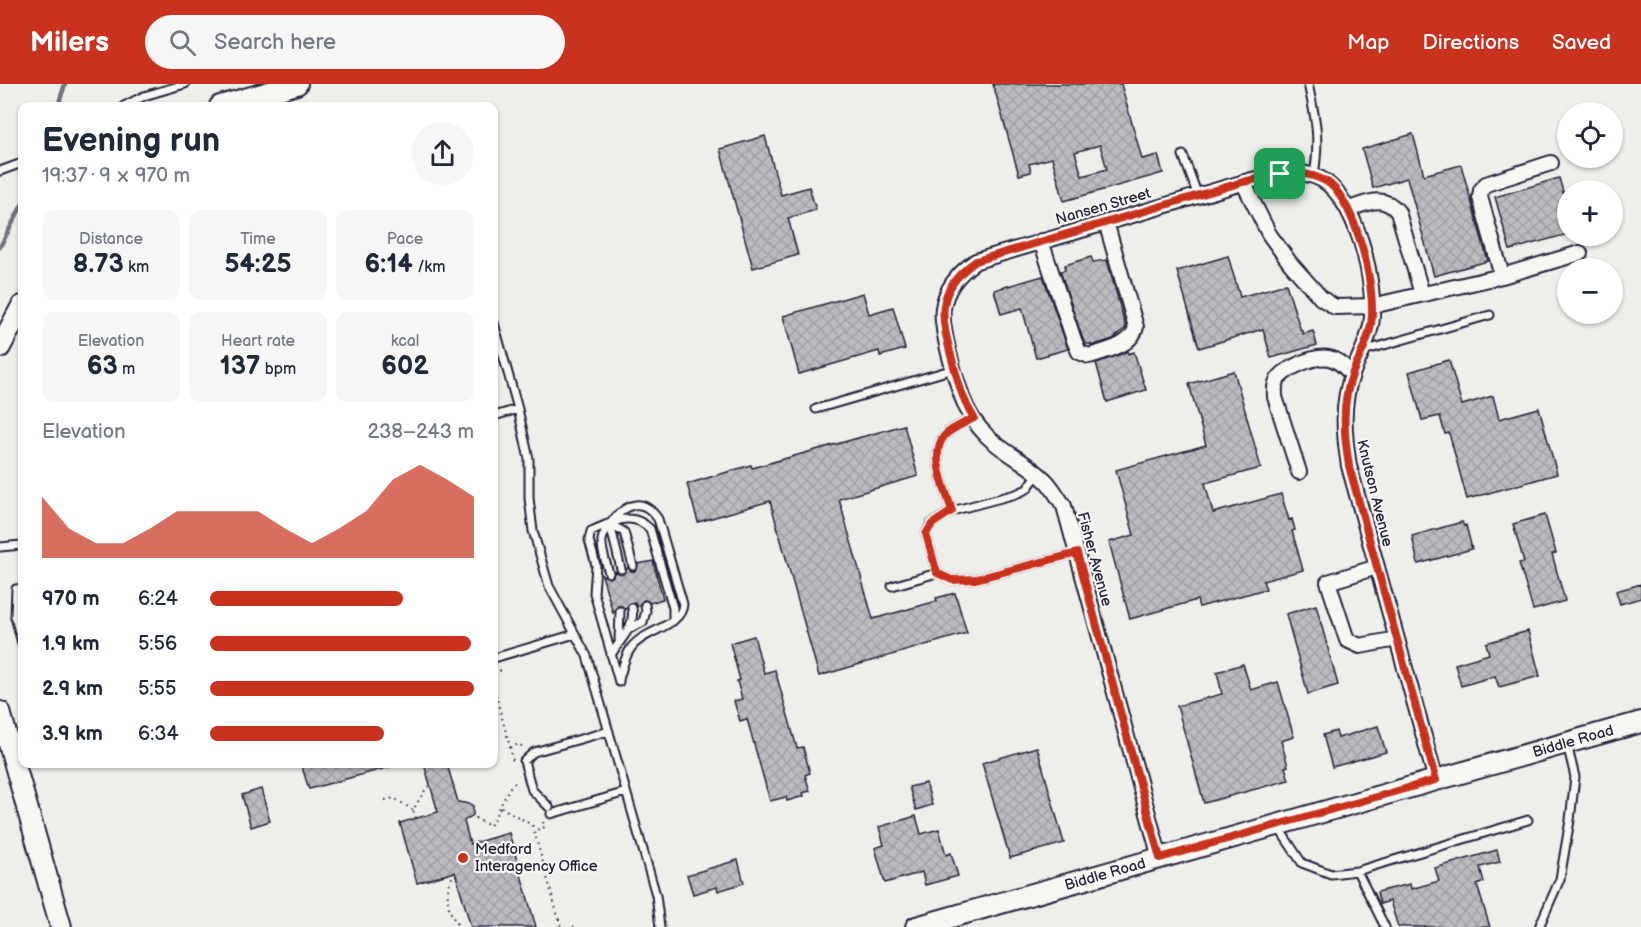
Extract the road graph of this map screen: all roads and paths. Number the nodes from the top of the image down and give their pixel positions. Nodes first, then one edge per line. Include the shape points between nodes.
1 (184, 84) edge
2 (297, 84) edge
3 (1308, 84) edge
4 (132, 102) edge
5 (234, 102) edge
6 (1183, 155) dead end
7 (1551, 163) dead end
8 (18, 164) edge
9 (0, 171) edge
10 (1314, 175) junction
11 (1243, 182) junction
12 (1198, 196) junction
13 (1349, 210) junction
14 (1106, 222) junction
15 (1041, 241) junction
16 (1580, 253) dead end
17 (1502, 276) junction
18 (1422, 294) junction
19 (944, 306) joint
20 (1372, 306) junction
21 (18, 313) edge
22 (1490, 315) dead end
23 (498, 337) edge
24 (0, 347) edge
25 (1362, 351) junction
26 (954, 369) junction
27 (1352, 375) junction
28 (816, 408) dead end
29 (518, 409) junction
30 (498, 415) edge
31 (974, 418) junction
32 (1299, 472) dead end
33 (1038, 474) junction
34 (952, 511) junction
35 (610, 524) junction
36 (18, 545) edge
37 (0, 547) edge
38 (1077, 553) junction
39 (633, 566) dead end
40 (1377, 567) junction
41 (621, 569) dead end
42 (609, 573) dead end
43 (937, 573) junction
44 (892, 586) dead end
45 (18, 589) edge
46 (645, 605) dead end
47 (18, 606) edge
48 (632, 608) dead end
49 (620, 611) dead end
50 (673, 621) junction
51 (631, 628) junction
52 (575, 634) junction
53 (1397, 639) junction
54 (619, 640) junction
55 (611, 656) junction
56 (498, 657) edge
57 (500, 666) dead end
58 (498, 672) edge
59 (498, 704) edge
60 (0, 712) edge
61 (1641, 722) edge
62 (609, 731) junction
63 (1567, 743) junction
64 (510, 747) junction
65 (523, 751) dead end
66 (519, 763) dead end
67 (523, 778) dead end
68 (1436, 780) junction
69 (431, 786) dead end
70 (626, 792) junction
71 (385, 800) dead end
72 (500, 806) junction
73 (413, 810) junction
74 (542, 816) dead end
75 (416, 818) dead end
76 (475, 818) dead end
77 (1528, 820) dead end
78 (1277, 825) junction
79 (534, 831) junction
80 (1160, 858) junction
81 (1357, 870) junction
82 (455, 872) dead end
83 (61, 927) edge
84 (460, 927) edge
85 (561, 927) edge
86 (660, 927) edge
87 (916, 927) edge
88 (1385, 927) edge
89 (1539, 927) edge

1 - 4 lane
2 - 5 main road
3 - 10 lane via 1317,123
6 - 12 lane
7 - 17 street via 1486,184 1481,190
8 - 9 lane
10 - 11 street, Nansen Street via 1296,172
10 - 13 street, Knutson Avenue via 1330,185
11 - 12 street, Nansen Street
11 - 20 street via 1269,234 1321,298 1335,307
12 - 14 street, Nansen Street
13 - 18 street via 1371,202 1392,205 1398,212
13 - 20 street, Knutson Avenue via 1371,285
14 - 15 street, Nansen Street
14 - 15 street via 1136,327 1127,342 1089,356 1079,352
15 - 19 street, Nansen Street via 976,261 955,281
16 - 17 street
17 - 18 street
18 - 20 street
19 - 26 street, Fisher Avenue via 944,330
20 - 25 street, Knutson Avenue
21 - 24 main road
22 - 25 lane
23 - 29 lane
25 - 27 street, Knutson Avenue
26 - 28 lane
26 - 31 street, Fisher Avenue via 962,399
27 - 32 street via 1341,363 1318,358 1290,368 1277,380 1275,397
27 - 40 street, Knutson Avenue via 1343,433
29 - 30 lane
29 - 52 lane via 529,459 533,531 549,586
31 - 33 street, Fisher Avenue via 995,443
31 - 34 lane via 946,433 939,444 938,459
33 - 34 lane via 1026,489 1016,494
33 - 38 street, Fisher Avenue via 1050,484 1064,506
34 - 43 lane via 932,524 926,534
35 - 39 lane via 624,532
35 - 41 lane
35 - 42 lane via 602,538
35 - 50 lane via 628,518 641,520 650,529 673,608
35 - 50 lane via 620,512 641,504 658,519 683,604 683,611
35 - 55 lane via 591,531 589,540 596,565 594,593
36 - 37 lane
38 - 43 lane via 976,579 952,580
38 - 80 street, Fisher Avenue
40 - 53 street, Knutson Avenue
40 - 53 street via 1328,582 1347,640 1360,646
43 - 44 lane
45 - 47 lane
46 - 51 lane via 643,622
48 - 51 lane
49 - 54 lane
50 - 55 lane via 631,647 619,682
51 - 54 lane
52 - 56 lane
52 - 62 lane via 587,656
53 - 68 street, Knutson Avenue
54 - 55 lane
57 - 58 path
59 - 64 path
60 - 83 main road
61 - 63 main road, Biddle Road
62 - 70 lane
62 - 70 lane via 534,753 524,761 532,790 550,810
63 - 68 main road, Biddle Road
63 - 89 lane via 1575,777 1570,820 1560,879
64 - 65 path via 520,744
64 - 66 path via 513,763
67 - 72 path via 511,785
68 - 78 main road, Biddle Road
69 - 73 path
70 - 86 lane via 656,895
71 - 73 path via 394,798
72 - 76 path via 490,826
72 - 79 path via 532,825
73 - 75 path
74 - 79 path via 545,827
77 - 81 lane
78 - 80 main road, Biddle Road
78 - 81 lane via 1302,863 1331,873
79 - 85 path
80 - 87 main road, Biddle Road
81 - 88 lane
82 - 84 path via 448,902

